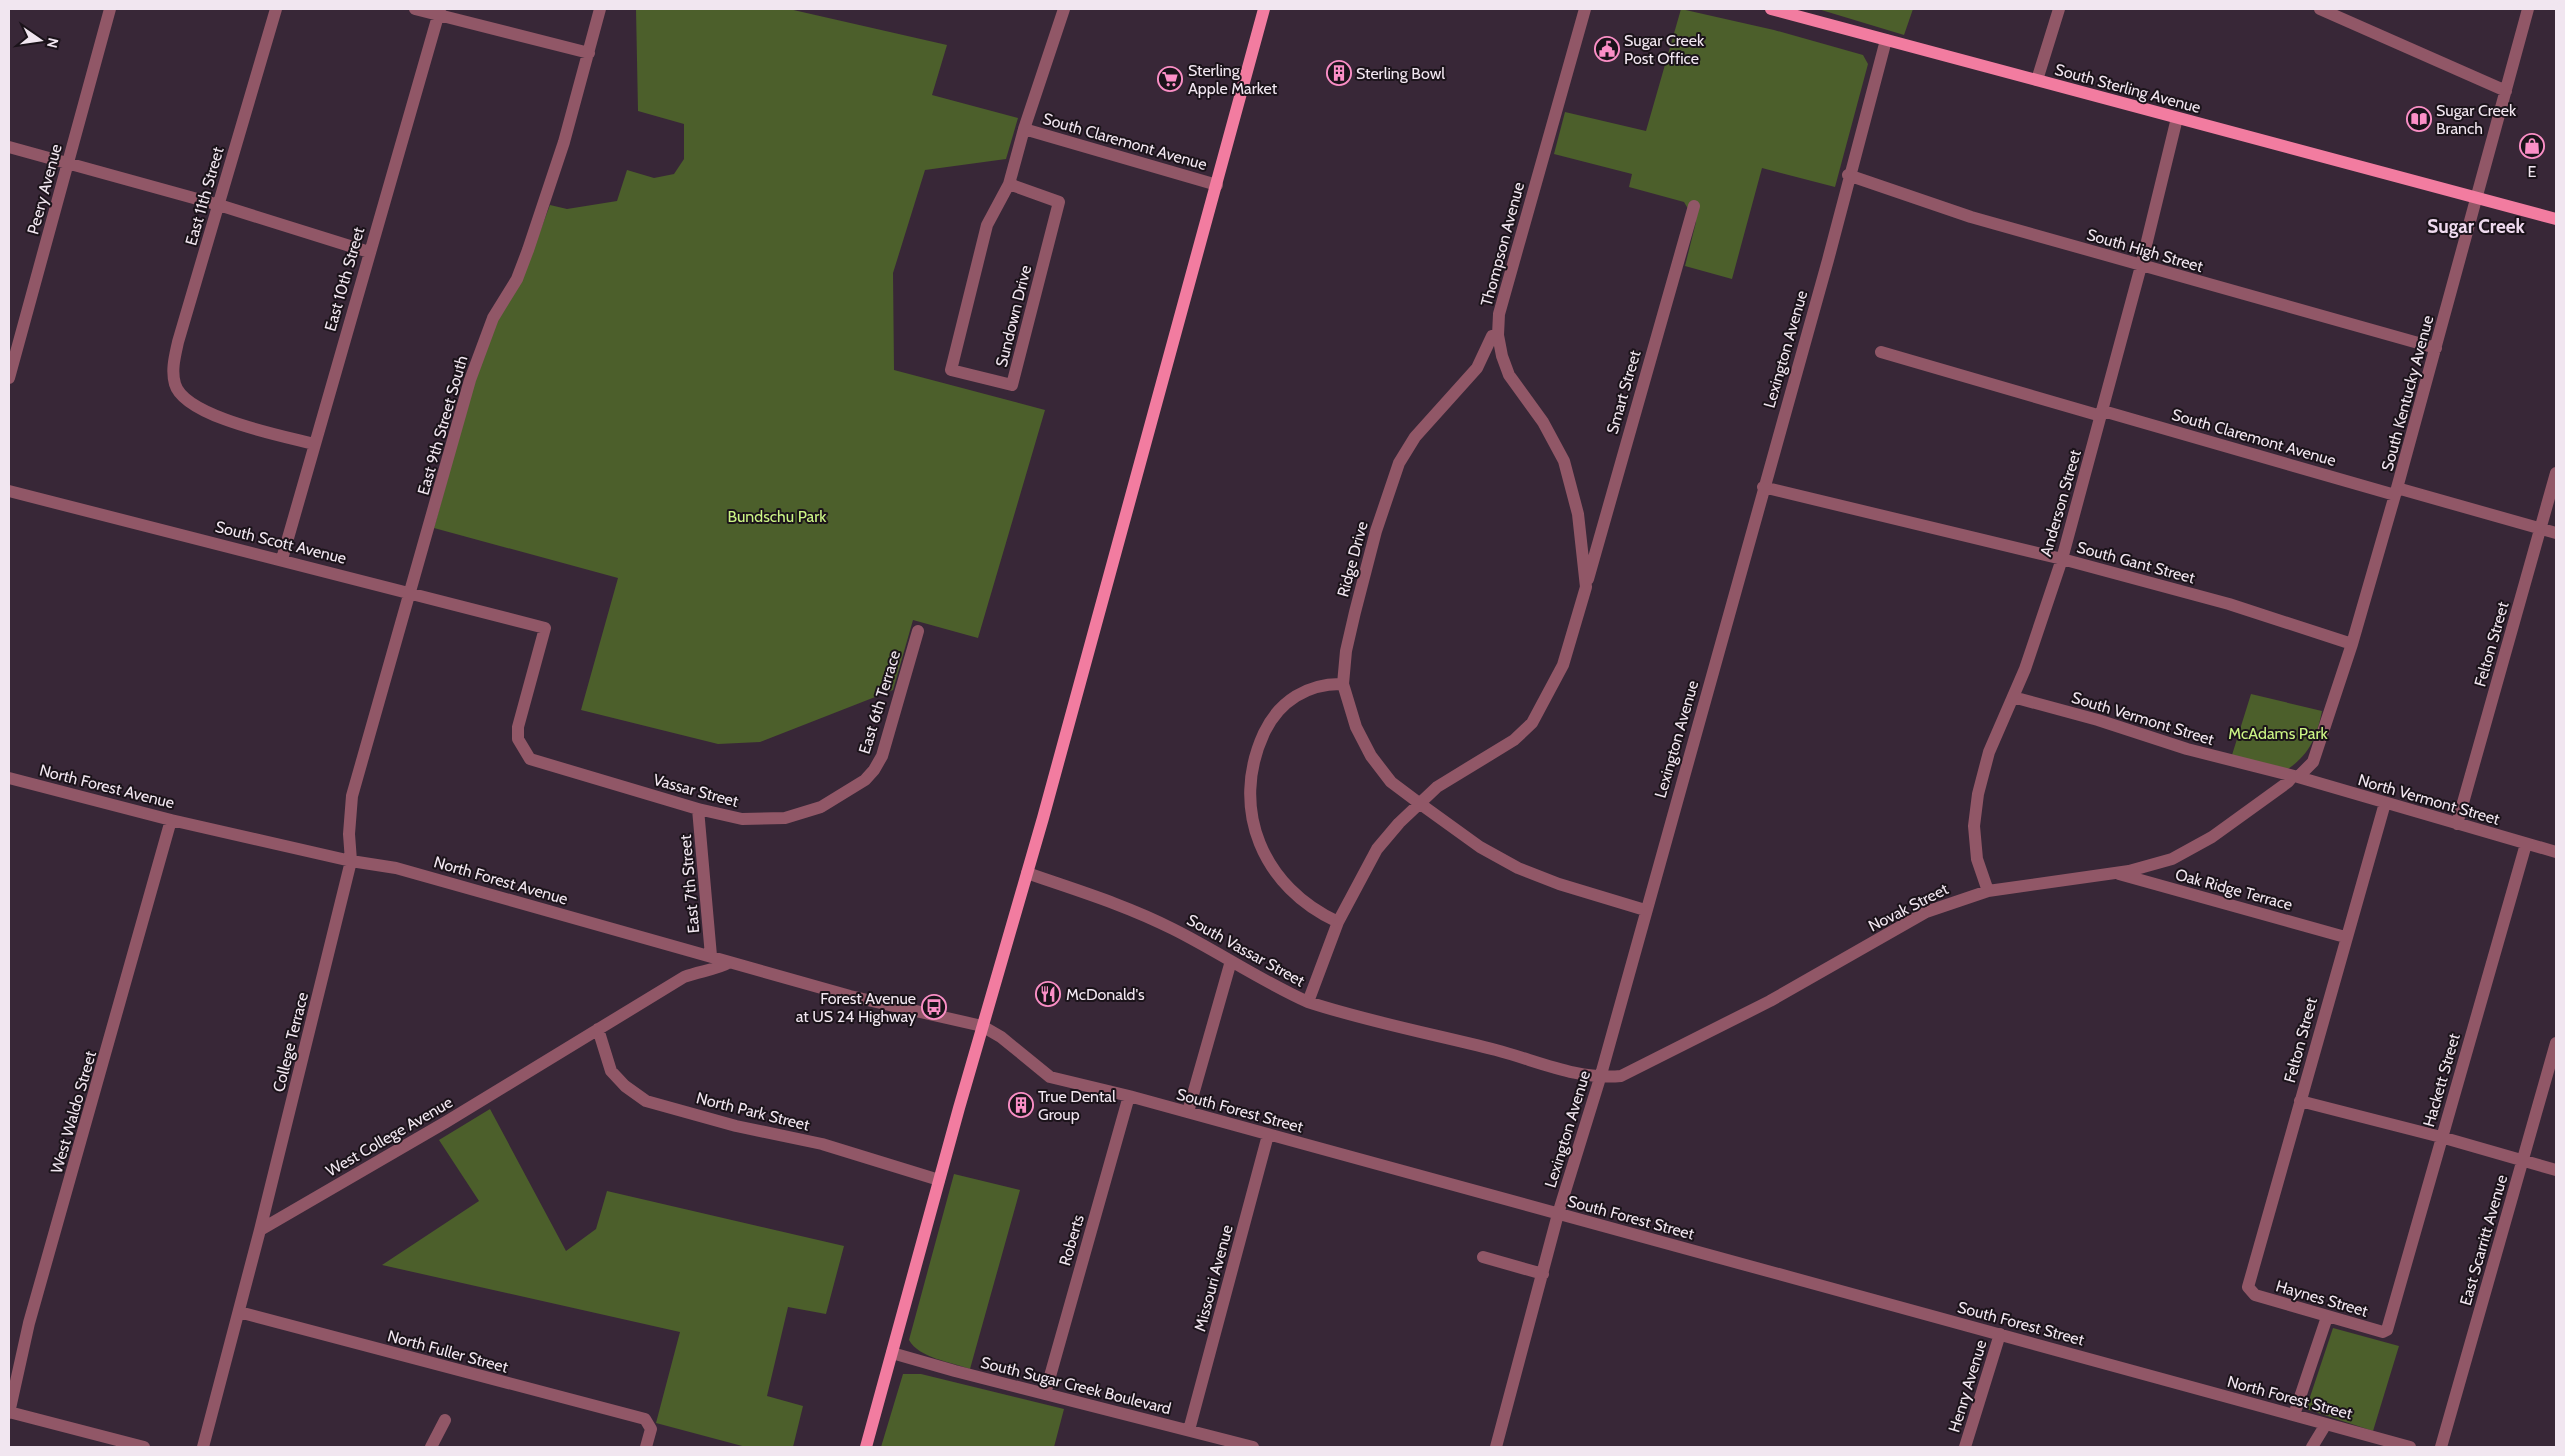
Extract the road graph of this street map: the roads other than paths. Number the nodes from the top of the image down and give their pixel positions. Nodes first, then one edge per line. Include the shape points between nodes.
1 (110, 9) edge
2 (276, 9) edge
3 (415, 9) edge
4 (600, 9) edge
5 (1064, 9) edge
6 (1264, 9) edge
7 (1585, 9) edge
8 (1771, 9) edge
9 (2059, 9) edge
10 (2320, 9) edge
11 (2528, 9) edge
12 (440, 12) edge
13 (1886, 40) junction
14 (588, 53) junction
15 (2037, 80) junction
16 (2506, 91) junction
17 (2177, 118) junction
18 (1024, 129) junction
19 (9, 147) edge
20 (68, 162) junction
21 (1848, 175) junction
22 (1009, 184) junction
23 (1217, 185) junction
24 (2477, 198) junction
25 (219, 205) junction
26 (1694, 206) dead end
27 (2556, 220) edge
28 (369, 252) junction
29 (2141, 266) junction
30 (1498, 335) junction
31 (2436, 348) junction
32 (1881, 352) dead end
33 (9, 378) edge
34 (2102, 413) junction
35 (314, 444) junction
36 (2556, 474) edge
37 (1763, 487) junction
38 (9, 491) edge
39 (2396, 492) junction
40 (2541, 529) junction
41 (2556, 533) edge
42 (282, 559) junction
43 (2062, 559) junction
44 (1586, 587) junction
45 (412, 592) junction
46 (918, 631) dead end
47 (2352, 644) junction
48 (1343, 684) junction
49 (2013, 697) junction
50 (521, 746) joint
51 (2296, 777) junction
52 (9, 778) edge
53 (865, 780) joint
54 (2385, 803) junction
55 (1419, 804) junction
56 (698, 809) junction
57 (171, 820) junction
58 (2457, 824) junction
59 (2526, 844) junction
60 (2556, 852) edge
61 (351, 861) junction
62 (1027, 873) junction
63 (2114, 873) junction
64 (1988, 891) junction
65 (1645, 910) junction
66 (1338, 922) junction
67 (2345, 937) junction
68 (711, 956) junction
69 (730, 962) junction
70 (1231, 962) junction
71 (1308, 1002) junction
72 (982, 1026) junction
73 (598, 1029) junction
74 (2556, 1043) edge
75 (1600, 1078) junction
76 (1063, 1082) joint
77 (1129, 1096) junction
78 (2300, 1101) junction
79 (1188, 1112) junction
80 (1268, 1135) junction
81 (2441, 1137) junction
82 (2523, 1161) junction
83 (2556, 1170) edge
84 (939, 1180) junction
85 (1558, 1214) junction
86 (260, 1230) junction
87 (1483, 1257) dead end
88 (1543, 1274) junction
89 (2248, 1286) joint
90 (239, 1312) junction
91 (2327, 1317) junction
92 (2388, 1325) joint
93 (2000, 1334) junction
94 (892, 1353) junction
95 (2160, 1378) joint
96 (1045, 1394) junction
97 (9, 1412) edge
98 (2294, 1415) junction
99 (445, 1420) dead end
100 (2326, 1424) junction
101 (1189, 1430) junction
102 (144, 1447) edge
103 (204, 1447) edge
104 (431, 1447) edge
105 (646, 1447) edge
106 (866, 1447) edge
107 (1253, 1447) edge
108 (1496, 1447) edge
109 (1965, 1447) edge
110 (2312, 1447) edge
111 (2410, 1447) edge
112 (2441, 1447) edge

1 - 20 street, Peery Avenue
2 - 25 street, East 11th Street
3 - 12 street
4 - 14 street, East 9th Street South
5 - 18 street, Sundown Drive
6 - 23 main road
7 - 30 street, Thompson Avenue via 1499,314
8 - 13 main road, South Sterling Avenue
9 - 15 street
10 - 16 street
11 - 16 street, South Kentucky Avenue
12 - 14 street
12 - 28 street, East 10th Street
13 - 15 main road, South Sterling Avenue
13 - 21 street, Lexington Avenue
14 - 45 street, East 9th Street South via 564,142 528,250 517,279 493,318 470,380
15 - 17 main road, South Sterling Avenue
16 - 24 street, South Kentucky Avenue
17 - 24 main road, South Sterling Avenue
17 - 29 street, Anderson Street
18 - 22 street, Sundown Drive
18 - 23 street, South Claremont Avenue
19 - 20 street
20 - 25 street
20 - 33 street, Peery Avenue
21 - 29 street, South High Street via 1971,218
21 - 37 street, Lexington Avenue via 1828,260
22 - 22 street, Sundown Drive via 1059,202 1012,384 951,370 987,225
23 - 62 main road
24 - 27 main road, South Sterling Avenue
24 - 31 street, South Kentucky Avenue
25 - 28 street
25 - 35 street, East 11th Street via 178,342 173,369 175,385 188,401 214,416
26 - 44 street, Smart Street
28 - 35 street, East 10th Street
29 - 31 street, South High Street
29 - 34 street, Anderson Street
30 - 44 street, Thompson Avenue via 1510,376 1543,422 1564,461 1578,514
30 - 48 street, Ridge Drive via 1492,336 1477,368 1415,437 1399,463 1376,531 1355,612
31 - 39 street, South Kentucky Avenue
32 - 34 street, South Claremont Avenue
34 - 39 street, South Claremont Avenue
34 - 43 street, Anderson Street
35 - 42 street, East 10th Street
36 - 40 street, Felton Street
37 - 43 street, South Gant Street
37 - 65 street, Lexington Avenue
38 - 42 street, South Scott Avenue
39 - 40 street, South Claremont Avenue
39 - 47 street, South Kentucky Avenue
40 - 41 street, South Claremont Avenue
40 - 58 street, Felton Street
42 - 45 street, South Scott Avenue
43 - 47 street, South Gant Street via 2229,604
43 - 49 street, Anderson Street
44 - 55 street, Thompson Avenue via 1563,665 1532,723 1514,740 1458,773
45 - 50 street, South Scott Avenue via 545,628 518,728
45 - 61 street, East 9th Street South via 352,796
46 - 53 street, East 6th Terrace via 882,756
47 - 51 street, South Kentucky Avenue via 2313,762
48 - 55 street, Ridge Drive via 1356,727 1370,756 1391,782
48 - 66 street via 1310,689 1280,707 1258,747 1249,794 1255,831 1276,872 1299,899
49 - 51 street, South Vermont Street via 2187,749
49 - 64 street, Anderson Street via 1989,752 1978,794 1974,826 1978,859
50 - 56 street, Vassar Street via 530,759
51 - 54 street, North Vermont Street
51 - 63 street, Novak Street via 2212,837 2172,858
52 - 57 street, North Forest Avenue
53 - 56 street, Vassar Street via 821,807 785,818 742,819
54 - 58 street, North Vermont Street
54 - 67 street, Felton Street
55 - 65 street, Ridge Drive via 1480,847 1518,868
55 - 66 street, Thompson Avenue via 1377,849
56 - 68 street, East 7th Street
57 - 61 street, North Forest Avenue
57 - 97 street, West Waldo Street via 29,1323
58 - 59 street, North Vermont Street
59 - 60 street, North Vermont Street
59 - 81 street, Hackett Street
61 - 68 street, North Forest Avenue via 396,868
61 - 86 street, College Terrace
62 - 70 street, South Vassar Street via 1138,912
62 - 72 main road
63 - 64 street, Novak Street
63 - 67 street, Oak Ridge Terrace
64 - 75 street, Novak Street via 1926,912 1770,1001 1621,1076
65 - 75 street, Lexington Avenue
66 - 71 street, Thompson Avenue
67 - 78 street, Felton Street
68 - 69 street, North Forest Avenue
69 - 72 street, North Forest Avenue via 850,996
69 - 73 street, West College Avenue via 684,977
70 - 71 street, South Vassar Street
70 - 79 street
71 - 75 street, South Vassar Street
72 - 76 street, North Forest Avenue via 1001,1037 1046,1075
72 - 84 main road
73 - 84 street, North Park Street via 612,1071 625,1086 646,1101 736,1126 822,1144
73 - 86 street, West College Avenue
74 - 82 street, East Scarritt Avenue
75 - 85 street, Lexington Avenue
76 - 77 street, South Forest Street
77 - 79 street, South Forest Street
77 - 96 street, Roberts
78 - 81 street
78 - 89 street, Felton Street
79 - 80 street, South Forest Street
80 - 85 street, South Forest Street
80 - 101 street, Missouri Avenue
81 - 82 street
81 - 92 street, Hackett Street
82 - 83 street
82 - 112 street, East Scarritt Avenue
84 - 94 main road
85 - 88 street, Lexington Avenue
85 - 93 street, South Forest Street
86 - 90 street
87 - 88 street
88 - 108 street, Lexington Avenue
89 - 91 street, Haynes Street via 2255,1295
90 - 103 street
90 - 105 street, North Fuller Street via 648,1422 651,1429
91 - 92 street, Haynes Street via 2383,1332
91 - 98 street
93 - 95 street, South Forest Street
93 - 109 street, Henry Avenue
94 - 96 street, South Sugar Creek Boulevard
94 - 106 main road
95 - 98 street, North Forest Street
96 - 101 street, South Sugar Creek Boulevard
97 - 102 street
98 - 100 street, North Forest Street
99 - 104 street
100 - 110 street
100 - 111 street, North Forest Street
101 - 107 street, South Sugar Creek Boulevard

